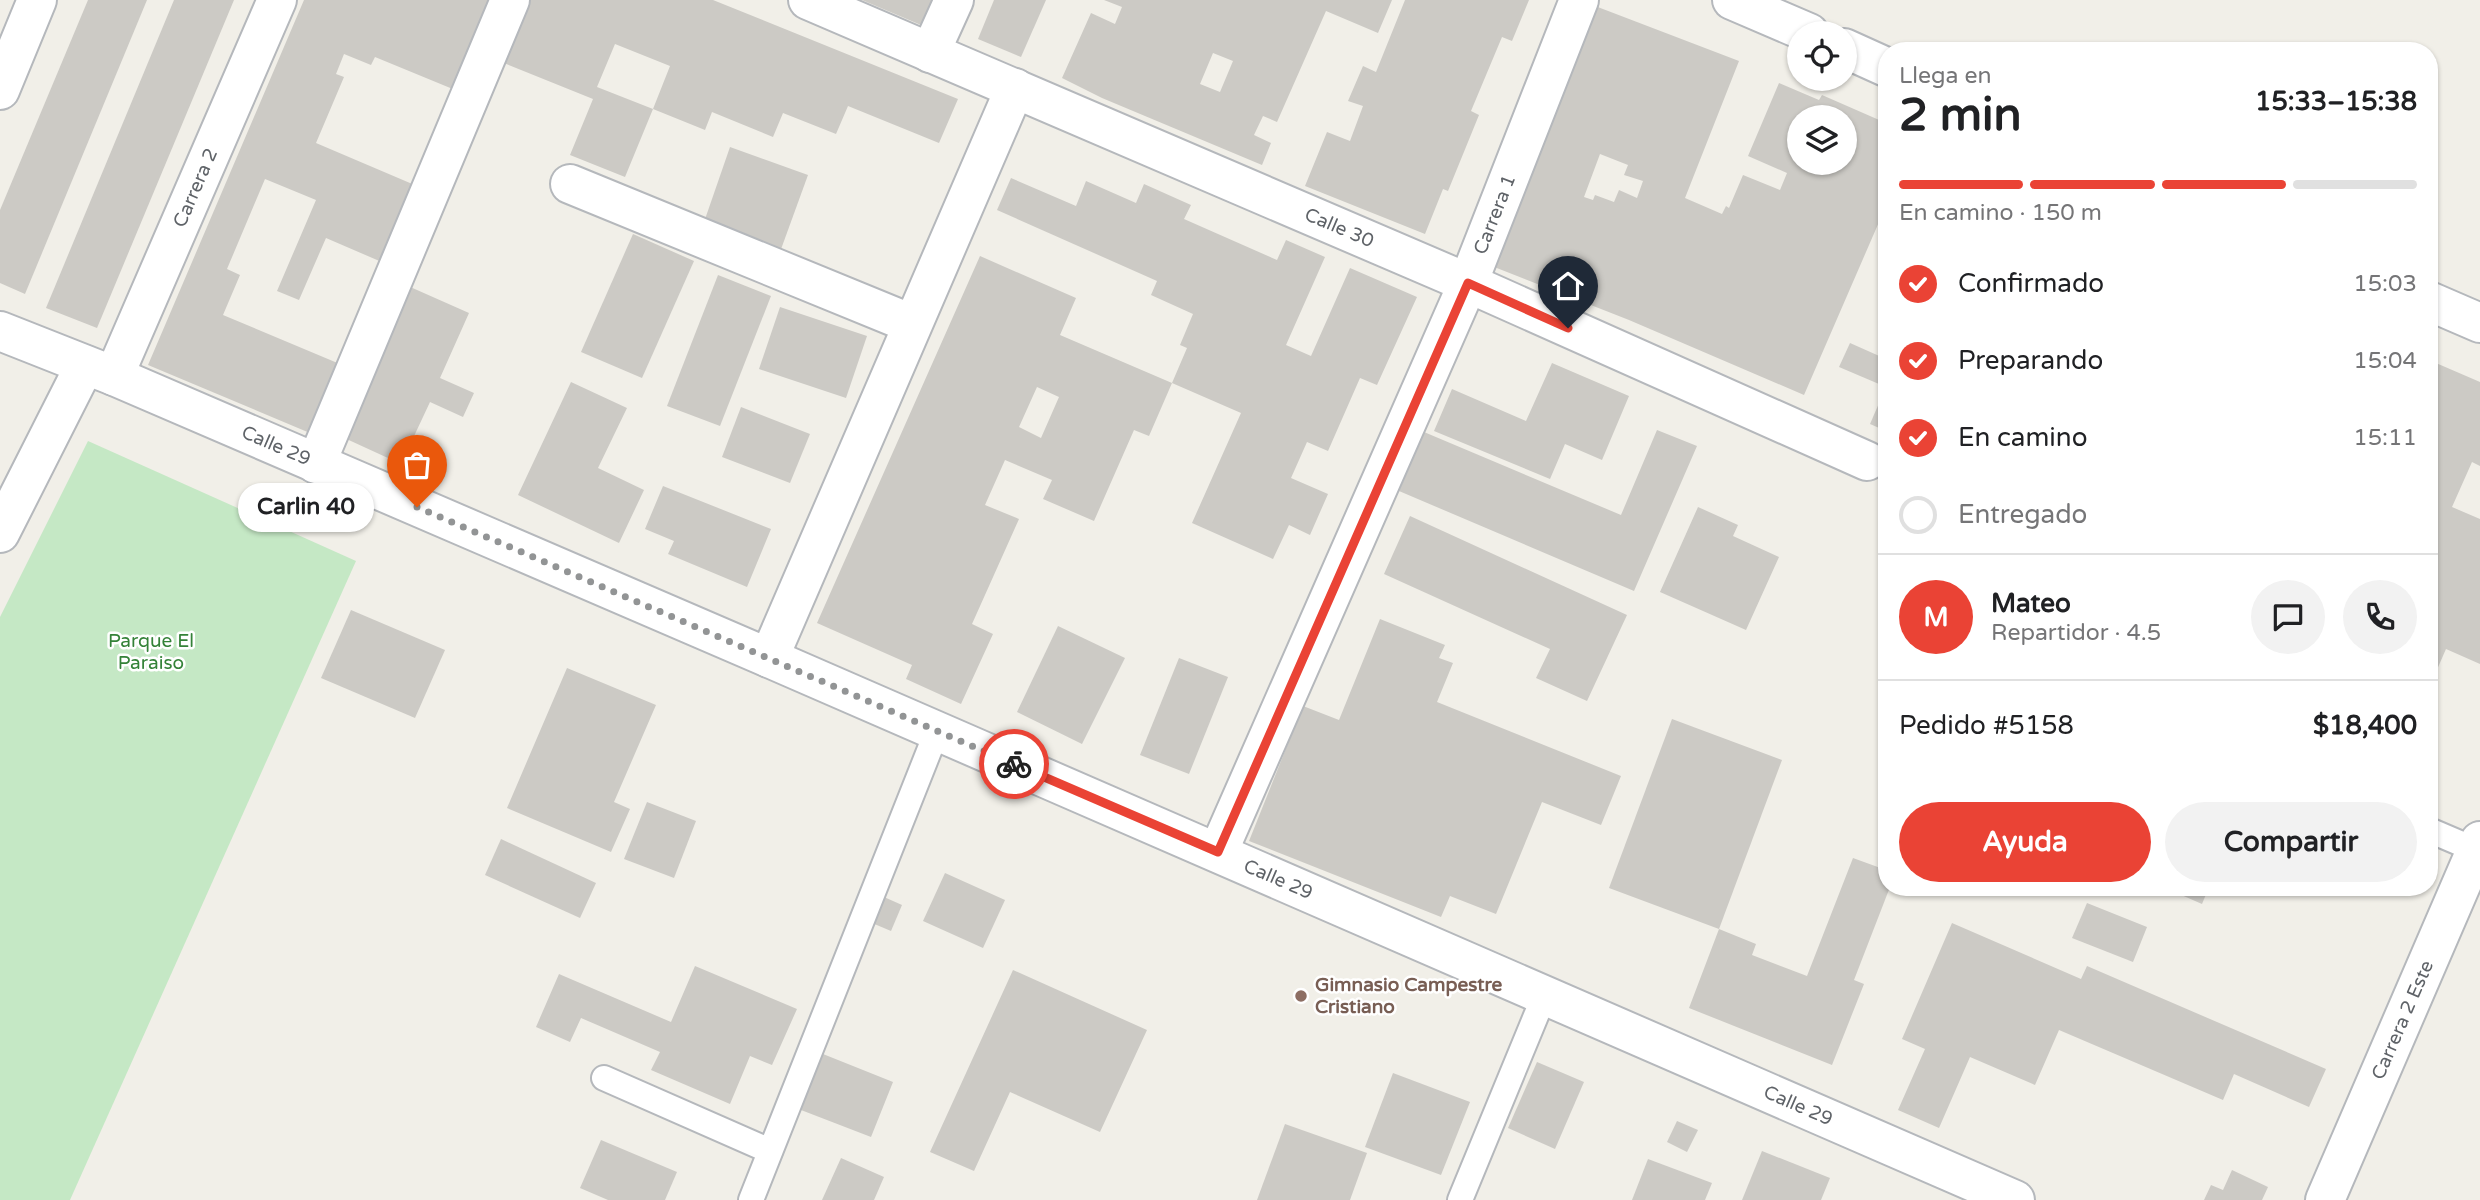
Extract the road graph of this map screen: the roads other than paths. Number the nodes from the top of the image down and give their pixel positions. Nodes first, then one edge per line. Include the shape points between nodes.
1 (37, 0) edge
2 (278, 0) edge
3 (510, 0) edge
4 (808, 0) edge
5 (954, 0) edge
6 (1579, 0) edge
7 (1732, 0) edge
8 (1787, 24) edge
9 (930, 52) junction
10 (1857, 54) edge
11 (1878, 63) edge
12 (1014, 88) junction
13 (0, 90) edge
14 (570, 184) dead end
15 (1468, 283) junction
16 (2438, 305) edge
17 (2480, 323) edge
18 (912, 324) junction
19 (0, 331) edge
20 (99, 371) junction
21 (1867, 461) dead end
22 (316, 464) junction
23 (0, 533) edge
24 (769, 658) junction
25 (937, 731) junction
26 (2438, 833) edge
27 (2478, 845) edge
28 (1218, 852) junction
29 (1545, 994) junction
30 (604, 1078) dead end
31 (770, 1151) junction
32 (751, 1200) edge
33 (1460, 1200) edge
34 (2015, 1200) edge
35 (2325, 1200) edge

1 - 13 street
2 - 20 street, Carrera 2
3 - 22 street
4 - 9 street, Calle 30
5 - 9 street
6 - 15 street, Carrera 1
7 - 8 street
9 - 12 street, Calle 30
10 - 11 street
12 - 15 street, Calle 30
12 - 18 street
14 - 18 street
15 - 21 street, Calle 30
15 - 28 street, Carrera 1
16 - 17 street
18 - 24 street
19 - 20 street, Calle 29
20 - 22 street, Calle 29
20 - 23 street, Carrera 2
22 - 24 street, Calle 29
24 - 25 street, Calle 29
25 - 28 street, Calle 29
25 - 31 lane
26 - 27 lane
27 - 35 street, Carrera 2 Este
28 - 29 street, Calle 29
29 - 33 lane
29 - 34 street, Calle 29
30 - 31 lane
31 - 32 lane

